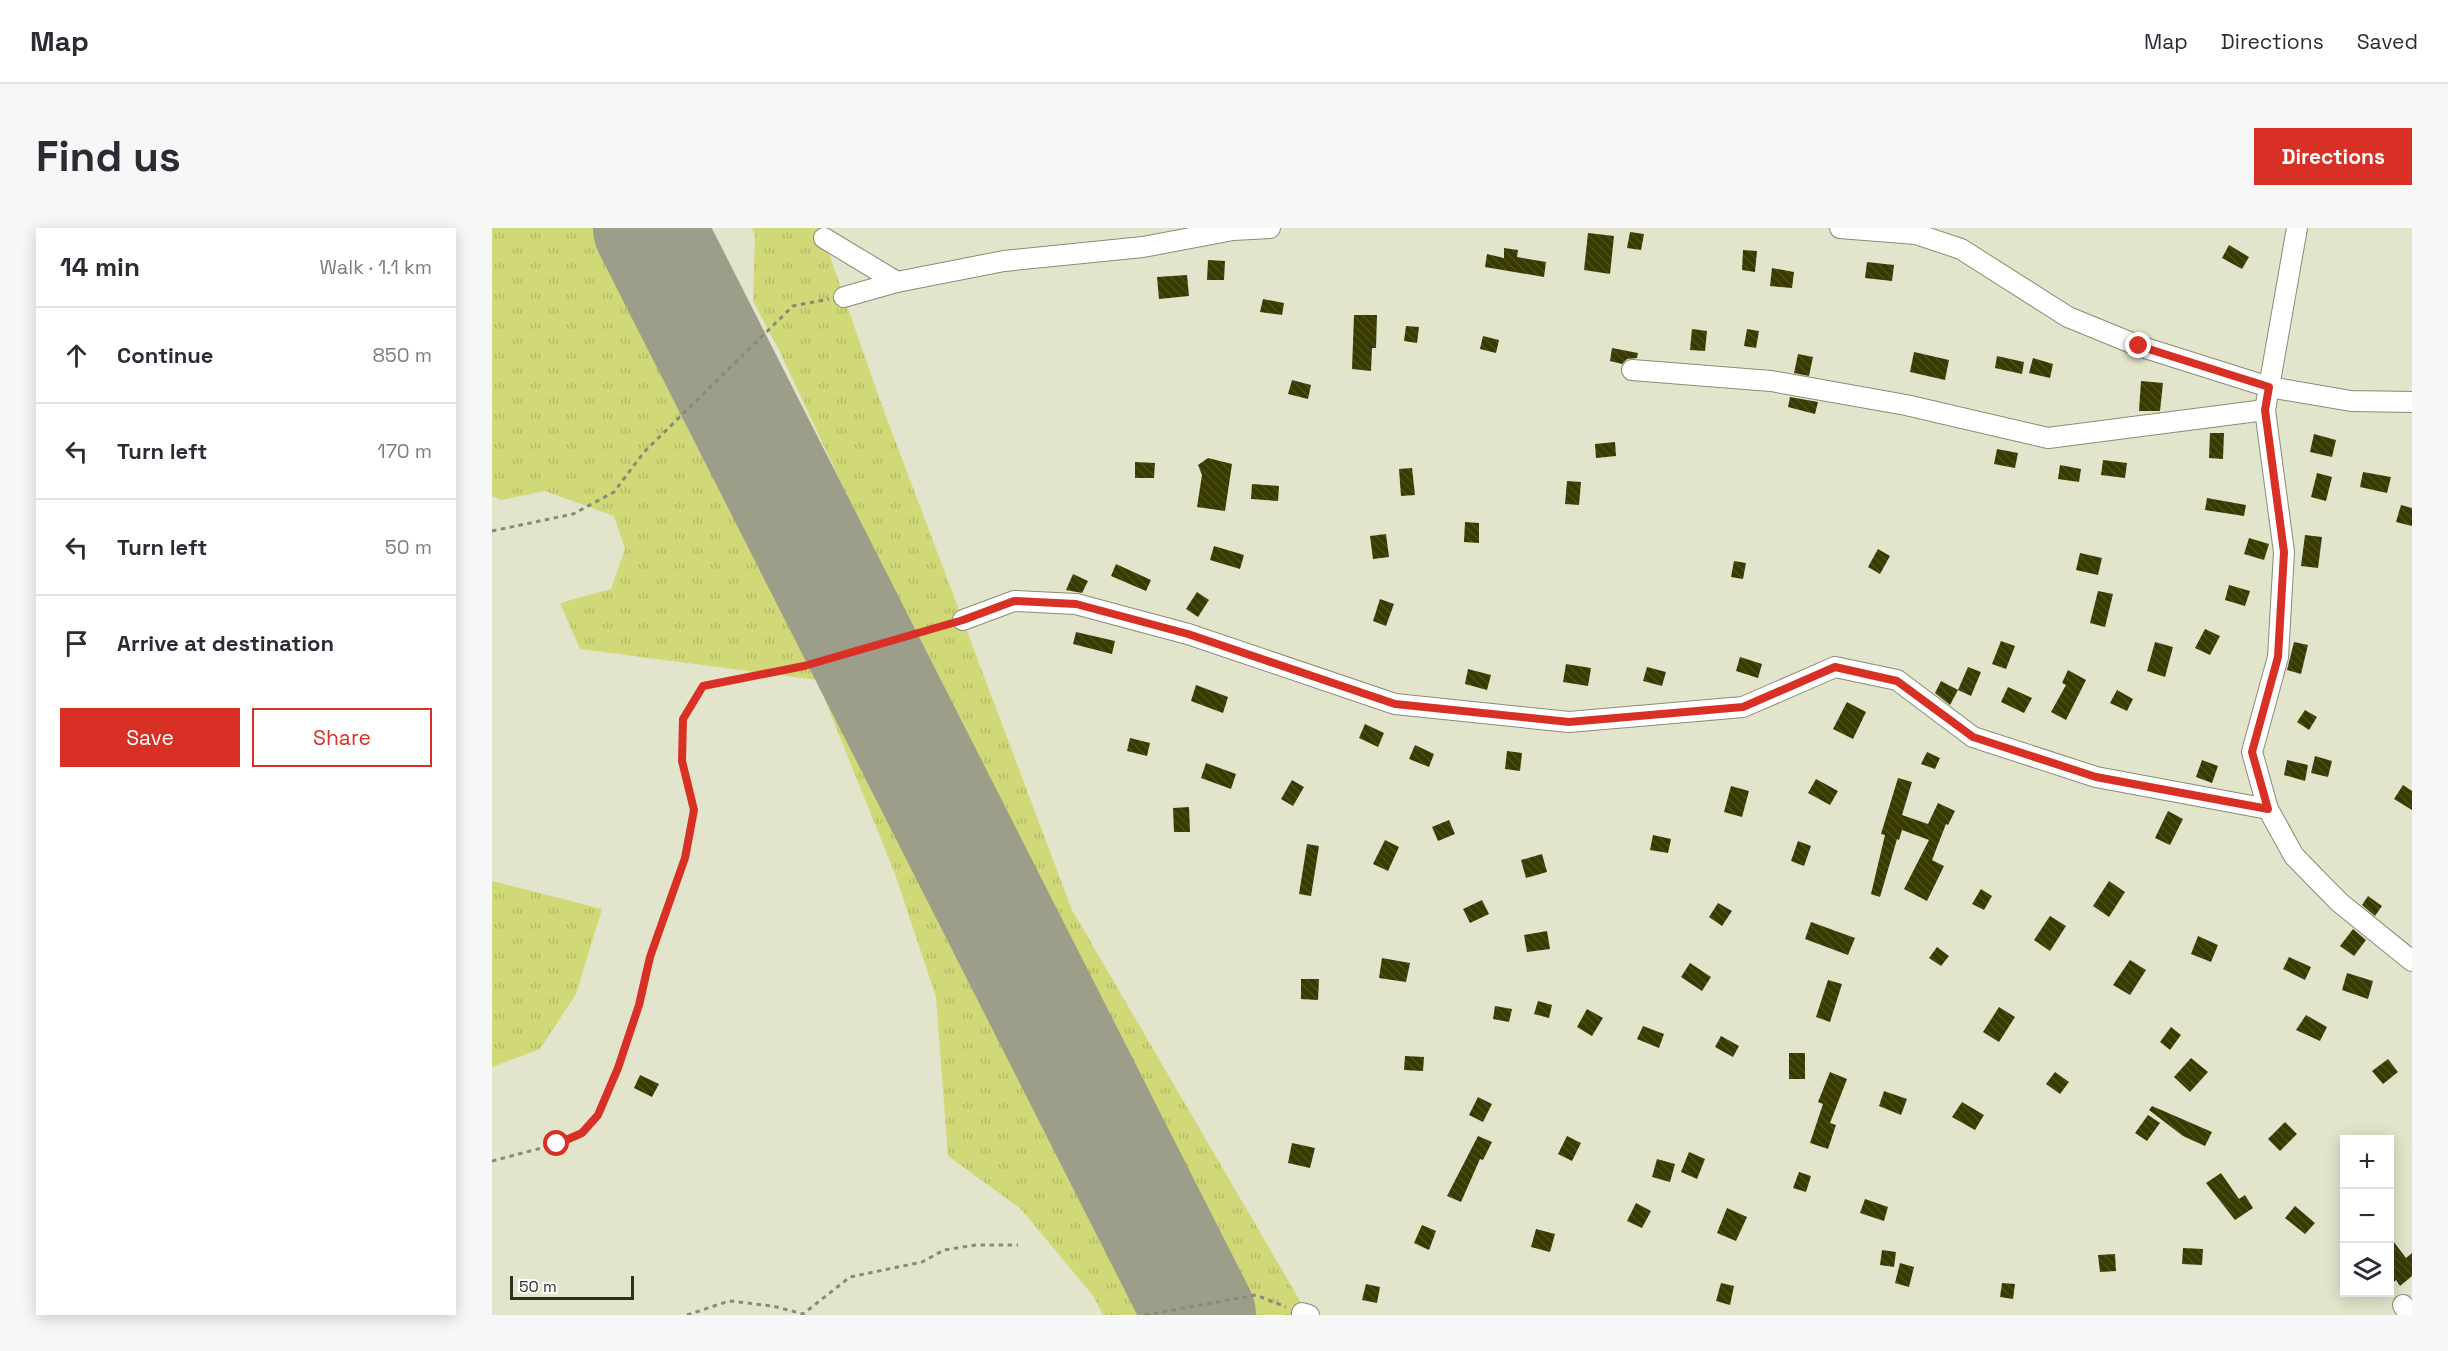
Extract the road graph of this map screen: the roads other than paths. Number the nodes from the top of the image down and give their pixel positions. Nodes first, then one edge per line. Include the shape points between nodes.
1 (1270, 228) edge
2 (1840, 228) edge
3 (2297, 228) edge
4 (824, 238) dead end
5 (897, 282) junction
6 (844, 297) road end
7 (1632, 370) dead end
8 (2269, 387) junction
9 (2412, 402) edge
10 (2265, 410) junction
11 (963, 620) road end
12 (2268, 809) junction
13 (2412, 961) edge

1 - 5 street via 1233,230 1143,247 1004,261
2 - 8 street via 1916,234 1961,249 2068,317 2139,346
3 - 8 street
4 - 5 street
5 - 6 street
7 - 10 street via 1771,381 1906,405 2048,438
8 - 9 street via 2351,401
8 - 10 street
10 - 12 street via 2284,552 2278,657 2252,752
11 - 12 street via 1014,601 1076,604 1188,634 1395,704 1569,722 1743,707 1835,667 1897,681 1973,737 2096,777
12 - 13 street via 2294,856 2339,902

